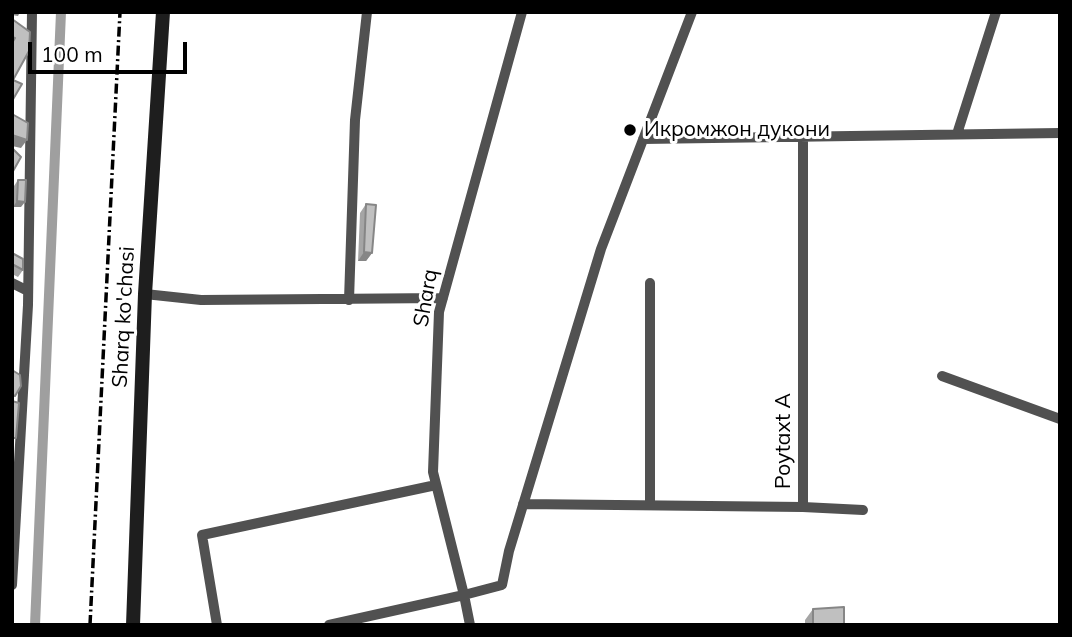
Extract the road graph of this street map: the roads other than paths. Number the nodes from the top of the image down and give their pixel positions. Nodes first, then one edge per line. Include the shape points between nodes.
1 (32, 12) edge
2 (163, 12) edge
3 (367, 12) edge
4 (522, 12) edge
5 (692, 12) edge
6 (996, 12) edge
7 (1060, 133) edge
8 (957, 134) junction
9 (803, 136) junction
10 (643, 139) junction
11 (12, 283) edge
12 (650, 283) dead end
13 (28, 291) junction
14 (145, 294) junction
15 (443, 298) junction
16 (349, 300) junction
17 (942, 376) dead end
18 (17, 405) edge
19 (1060, 419) edge
20 (436, 485) junction
21 (523, 504) junction
22 (650, 505) junction
23 (803, 507) junction
24 (863, 510) dead end
25 (12, 585) edge
26 (464, 596) junction
27 (349, 623) edge
28 (133, 625) edge
29 (217, 625) edge
30 (329, 625) edge
31 (470, 625) edge

1 - 13 street via 27,30 25,160
2 - 14 main road, Sharq ko'chasi
3 - 16 street via 355,120
4 - 15 street, Sharq
5 - 10 street
6 - 8 street
7 - 8 street
8 - 9 street
9 - 10 street
9 - 23 street, Poytaxt A
10 - 21 street via 601,248
11 - 13 street
12 - 22 street
13 - 18 street
14 - 16 street via 201,300
14 - 28 main road, Sharq ko'chasi
15 - 16 street
15 - 20 street, Sharq
17 - 19 street
18 - 25 street
20 - 26 street, Sharq
20 - 29 street via 202,535
21 - 22 street, Poytaxt A
21 - 26 street via 502,585
22 - 23 street, Poytaxt A
23 - 24 street
26 - 27 street
26 - 31 street, Sharq
27 - 30 street

